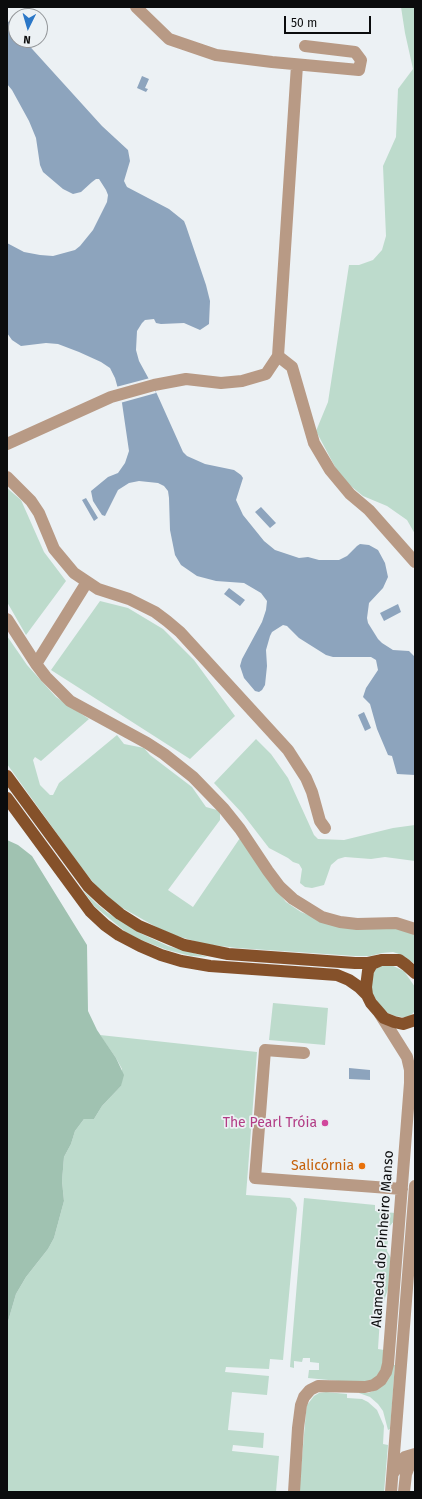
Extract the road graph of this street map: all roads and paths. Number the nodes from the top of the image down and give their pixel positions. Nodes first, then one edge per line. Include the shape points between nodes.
1 (136, 7) edge
2 (305, 46) dead end
3 (297, 64) junction
4 (278, 356) junction
5 (7, 444) edge
6 (7, 477) edge
7 (415, 562) edge
8 (87, 582) junction
9 (7, 619) edge
10 (36, 664) junction
11 (7, 776) edge
12 (7, 798) edge
13 (325, 828) dead end
14 (415, 929) edge
15 (381, 960) junction
16 (415, 973) edge
17 (367, 995) junction
18 (380, 1014) junction
19 (415, 1020) edge
20 (304, 1053) dead end
21 (415, 1186) edge
22 (402, 1189) junction
23 (415, 1454) edge
24 (415, 1463) edge
25 (392, 1477) junction
26 (294, 1492) edge
27 (391, 1492) edge
28 (404, 1492) edge

1 - 3 street via 169,39 216,55
2 - 3 street via 355,52 361,60 359,70
3 - 4 street
4 - 5 street via 266,374 221,384 186,379 154,385 111,397
4 - 7 street via 292,367 314,443 330,470
6 - 8 street via 39,513 54,549 63,562
8 - 10 street
8 - 13 street via 155,612 180,632 292,755 306,778 320,821
9 - 10 street
10 - 14 street via 58,691 70,701 147,743 193,777 224,809 276,882 293,899 322,917 340,922 396,924
11 - 15 main road via 88,886 102,900 139,926 184,945 228,954 355,963
12 - 17 main road via 90,911 129,941 181,961 210,966 337,975 359,987
15 - 16 main road via 398,960
15 - 17 main road via 372,964 368,971
17 - 18 main road
18 - 19 main road via 384,1018 403,1024
18 - 22 street, Alameda do Pinheiro Manso via 407,1057 410,1070
20 - 22 street via 265,1050 255,1178
21 - 25 street, Alameda do Pinheiro Manso
22 - 26 street, Alameda do Pinheiro Manso via 386,1372 374,1385 318,1386 304,1397 301,1405
23 - 25 street via 405,1457 399,1463
24 - 28 street via 410,1464 406,1474
25 - 27 street, Alameda do Pinheiro Manso

